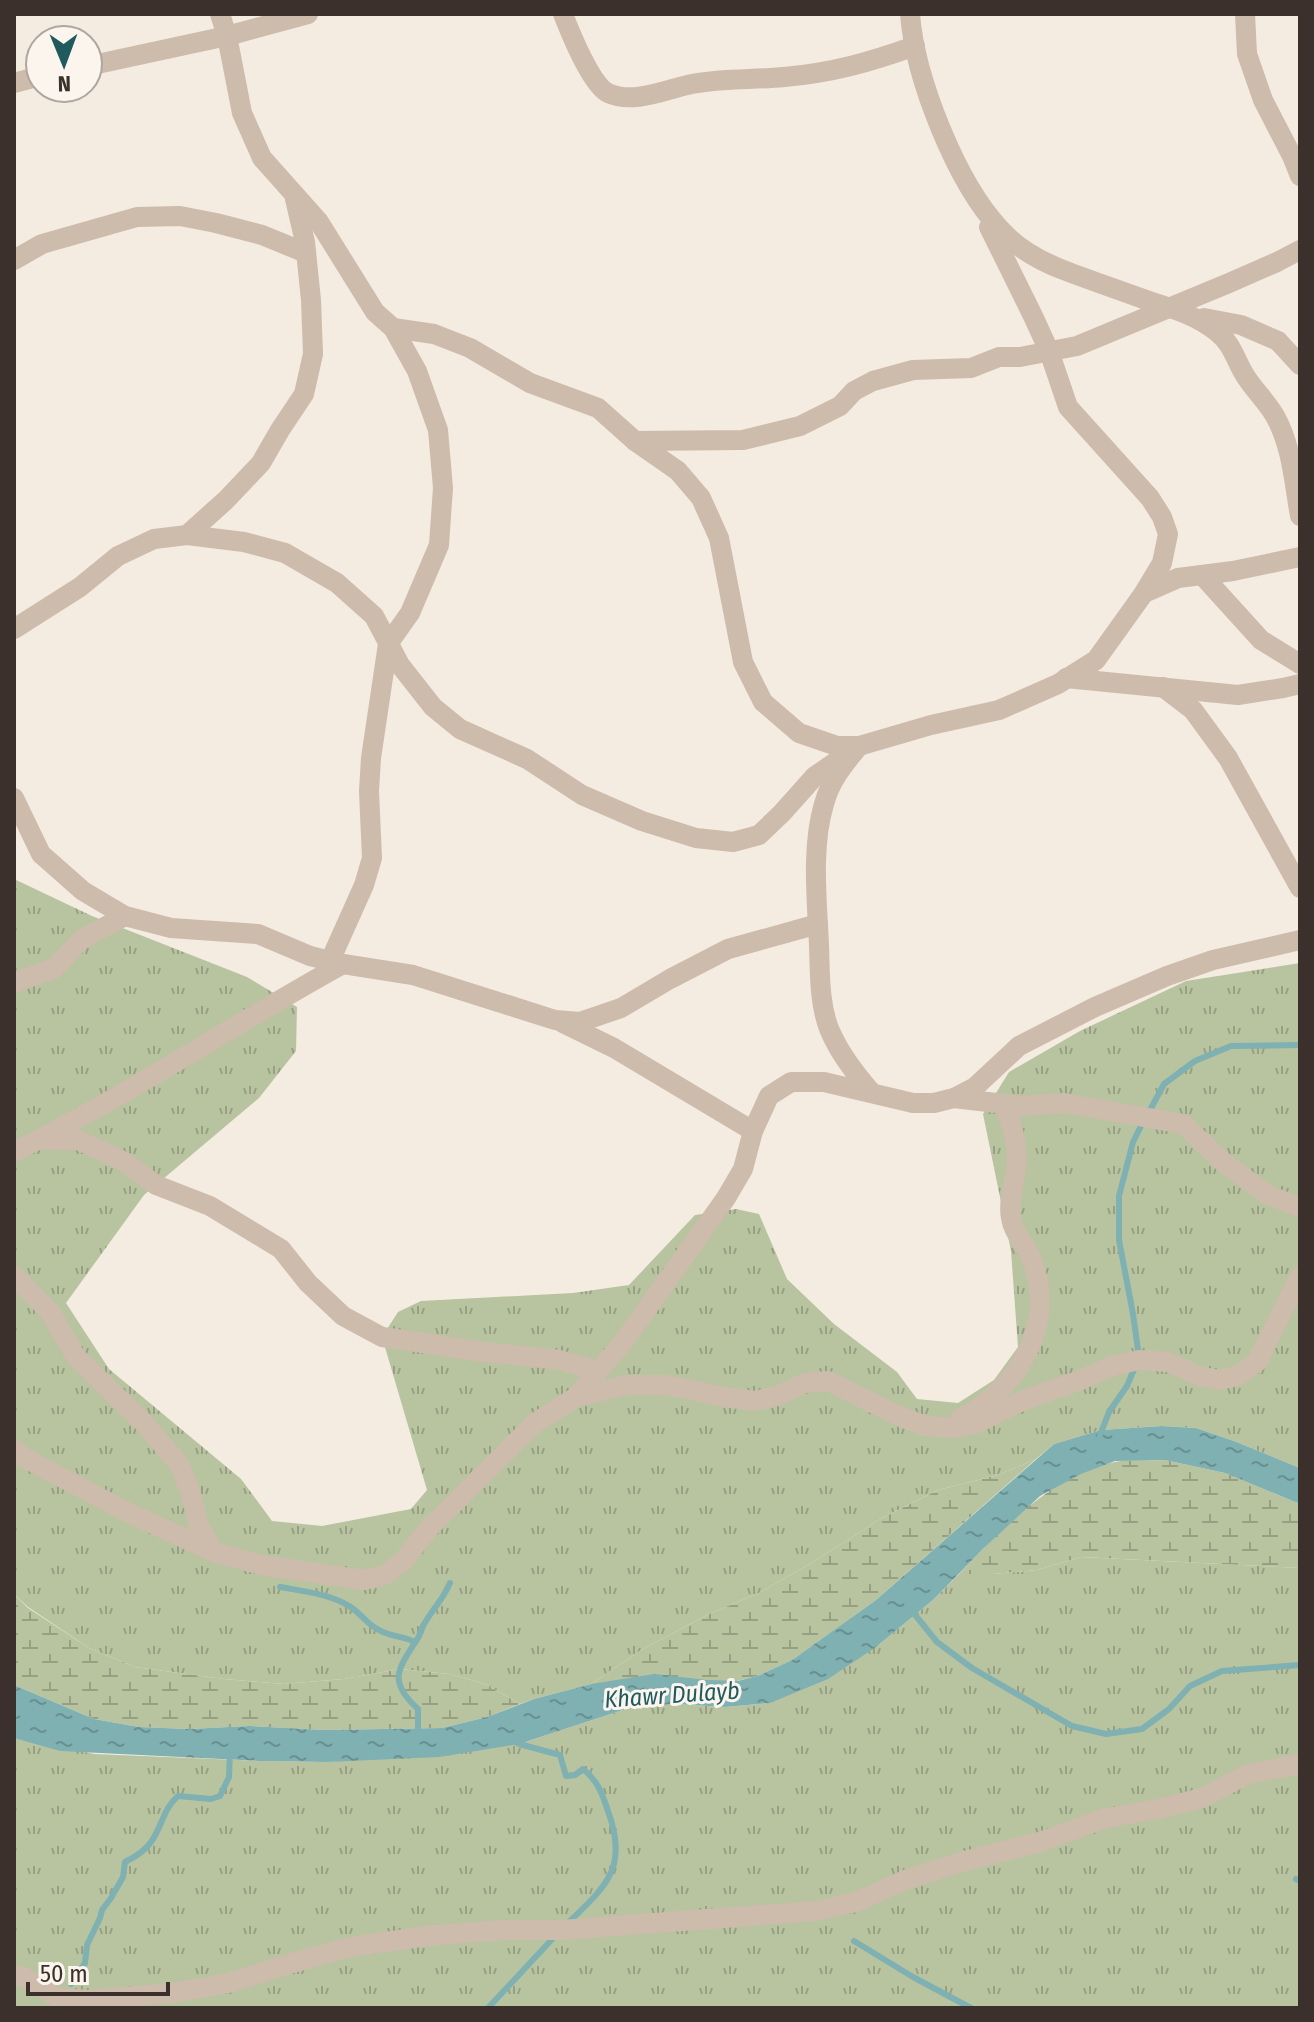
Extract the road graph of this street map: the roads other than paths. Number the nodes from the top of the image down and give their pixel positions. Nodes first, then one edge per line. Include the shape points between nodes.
1 (220, 14) edge
2 (308, 14) edge
3 (563, 14) edge
4 (910, 14) edge
5 (1245, 14) edge
6 (227, 36) junction
7 (915, 46) junction
8 (104, 63) edge
9 (1300, 176) edge
10 (294, 195) junction
11 (973, 195) junction
12 (1300, 250) edge
13 (306, 253) junction
14 (14, 260) edge
15 (1170, 308) junction
16 (1192, 316) junction
17 (393, 328) junction
18 (1049, 351) junction
19 (1300, 365) edge
20 (635, 441) junction
21 (1300, 516) edge
22 (187, 535) junction
23 (1300, 557) edge
24 (1202, 575) junction
25 (1144, 593) junction
26 (14, 629) edge
27 (388, 644) junction
28 (1300, 664) edge
29 (1066, 678) junction
30 (1300, 684) edge
31 (1163, 687) junction
32 (859, 746) junction
33 (14, 798) edge
34 (1300, 888) edge
35 (125, 916) junction
36 (818, 924) junction
37 (1300, 940) edge
38 (336, 962) junction
39 (14, 983) edge
40 (555, 1020) junction
41 (871, 1092) junction
42 (954, 1098) junction
43 (1004, 1104) junction
44 (753, 1131) junction
45 (39, 1140) junction
46 (14, 1152) edge
47 (1300, 1207) edge
48 (14, 1276) edge
49 (1300, 1276) edge
50 (598, 1371) junction
51 (576, 1397) junction
52 (944, 1427) junction
53 (14, 1450) edge
54 (214, 1552) junction
55 (1300, 1764) edge
56 (14, 1975) edge
57 (67, 2003) edge

1 - 6 street
2 - 6 street
3 - 7 street via 594,79 606,93 625,97 693,84 826,73
4 - 7 street
5 - 9 street via 1247,54
6 - 8 street
6 - 10 street via 242,113 262,158
7 - 11 street via 931,104
10 - 13 street
10 - 17 street via 319,222 375,312
11 - 15 street via 1020,248 1061,269
11 - 18 street
12 - 15 street
13 - 14 street via 216,223 180,216 137,217 42,244
13 - 22 street via 313,354 304,394 261,463
15 - 16 street
15 - 18 street via 1077,346
16 - 19 street via 1241,325 1278,341
16 - 21 street via 1219,333 1276,418 1291,460
17 - 20 street via 434,334 470,348 530,383 598,408
17 - 27 street via 417,371 438,430 443,488 439,545 410,613
18 - 20 street via 999,357 971,368 913,370 873,381 800,426 743,440
18 - 25 street via 1068,407 1162,517 1168,534 1162,563
20 - 32 street via 678,471 701,498 719,538 743,662 763,702 799,733 837,746
22 - 26 street via 154,539 118,556
22 - 27 street via 285,553 337,583 374,616
23 - 24 street
24 - 25 street via 1178,578
24 - 28 street via 1261,640
25 - 29 street via 1096,660
27 - 32 street via 433,707 460,729 527,759 582,795 696,838 733,842 759,835 815,776
27 - 38 street via 371,758 372,858
29 - 31 street
29 - 32 street via 999,710
30 - 31 street via 1238,695
31 - 34 street via 1193,710 1228,758
32 - 36 street via 836,774 824,803 817,842
33 - 35 street via 41,854 83,891
35 - 38 street via 171,928 258,934
35 - 39 street via 82,939 55,968
36 - 40 street via 728,949 621,1008 580,1022
36 - 41 street via 829,1029 848,1065
37 - 42 street via 1213,960 1095,1007 1019,1046 975,1087
38 - 40 street via 413,975
38 - 45 street
40 - 44 street via 614,1048
41 - 42 street via 913,1103
41 - 44 street via 824,1082 791,1082 769,1096
42 - 43 street
43 - 47 street via 1064,1103 1183,1124 1268,1195
43 - 52 street via 1014,1128 1017,1164 1010,1217 1030,1256 1040,1317 1030,1351 1011,1379 978,1410
44 - 50 street via 743,1169 726,1198
45 - 46 street
45 - 50 street via 78,1140 125,1162 156,1185 210,1206 281,1249 343,1316 382,1337 560,1360
48 - 54 street via 50,1312 76,1357 179,1464 199,1527
49 - 52 street via 1257,1362 1238,1376 1219,1380 1168,1362 1139,1360 1024,1400 975,1424
50 - 51 street
51 - 52 street via 626,1385 667,1385 755,1401 805,1383 828,1381 901,1417
51 - 54 street via 535,1423 385,1575 364,1580 330,1576
53 - 54 street
55 - 57 street via 1248,1774 1202,1798 1106,1818 816,1911 435,1935 350,1947 228,1983
56 - 57 street

